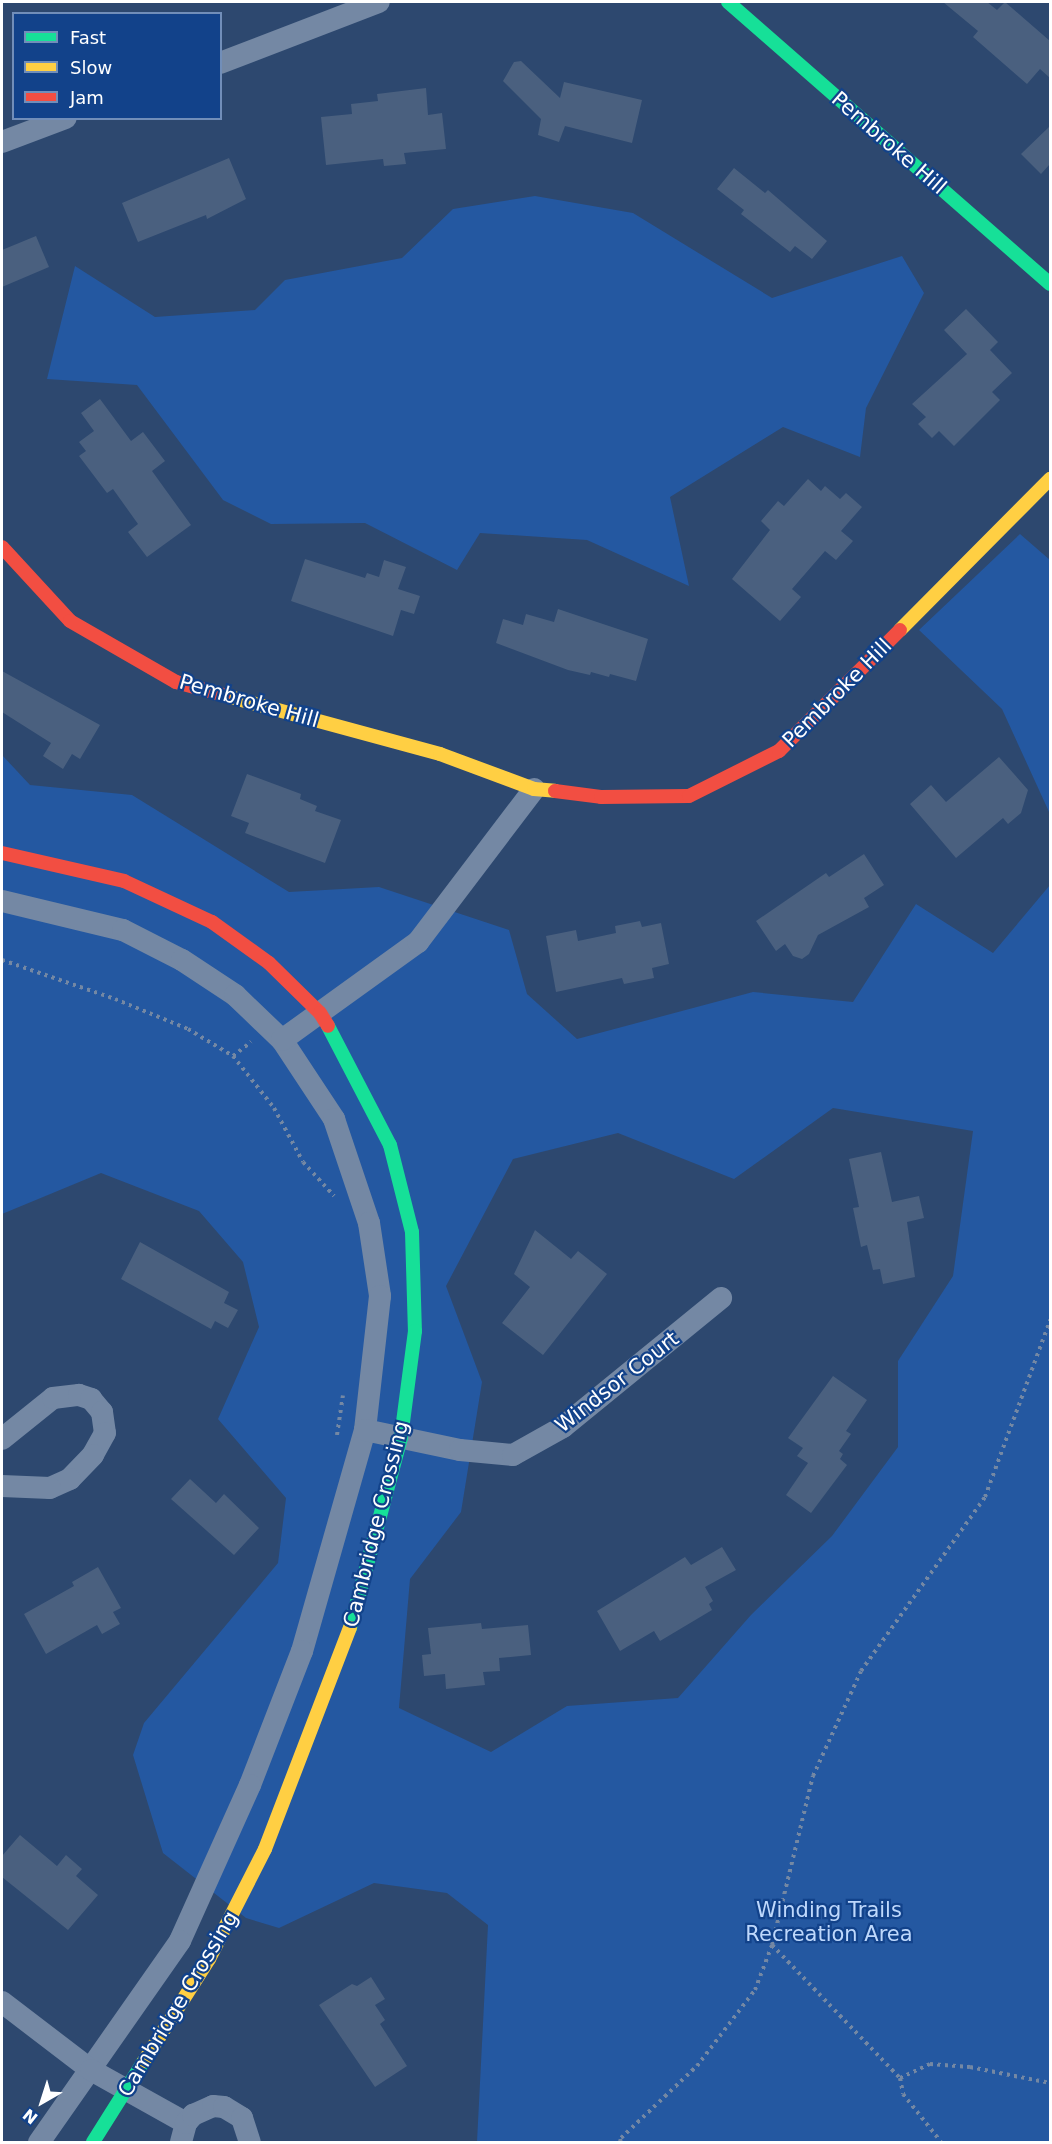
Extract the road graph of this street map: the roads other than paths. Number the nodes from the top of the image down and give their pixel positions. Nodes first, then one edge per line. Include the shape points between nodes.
1 (379, 2) edge
2 (728, 2) edge
3 (222, 62) edge
4 (61, 120) edge
5 (2, 142) edge
6 (1050, 285) edge
7 (1050, 479) edge
8 (2, 547) edge
9 (534, 789) junction
10 (2, 853) edge
11 (2, 901) edge
12 (320, 1012) junction
13 (282, 1040) junction
14 (721, 1298) dead end
15 (365, 1430) junction
16 (401, 1438) junction
17 (2, 1439) edge
18 (2, 1486) edge
19 (2, 2002) edge
20 (91, 2070) junction
21 (127, 2091) junction
22 (184, 2133) edge
23 (39, 2142) edge
24 (93, 2142) edge
25 (250, 2142) edge

1 - 3 street
2 - 6 street, Pembroke Hill
4 - 5 street
7 - 9 street, Pembroke Hill via 779,751 689,796 601,797
8 - 9 street, Pembroke Hill via 70,621 176,682 440,754
9 - 12 street via 418,942
10 - 12 street, Cambridge Crossing via 124,881 212,922 269,963
11 - 13 street, Cambridge Crossing via 123,930 182,960 235,995
12 - 13 street
12 - 16 street, Cambridge Crossing via 390,1145 412,1232 415,1331
13 - 15 street, Cambridge Crossing via 334,1119 369,1223 380,1296
14 - 16 street, Windsor Court via 563,1427 513,1455 460,1450
15 - 16 street, Windsor Court
15 - 20 street, Cambridge Crossing via 302,1651 250,1785 180,1941
16 - 21 street, Cambridge Crossing via 359,1603 318,1719 265,1849 209,1959
17 - 18 street via 53,1398 79,1395 91,1399 102,1412 105,1432 93,1455 70,1479 50,1488
19 - 20 street
20 - 21 street
20 - 23 street, Cambridge Crossing
21 - 22 street
21 - 24 street, Cambridge Crossing
22 - 25 street via 202,2109 224,2107 242,2118

